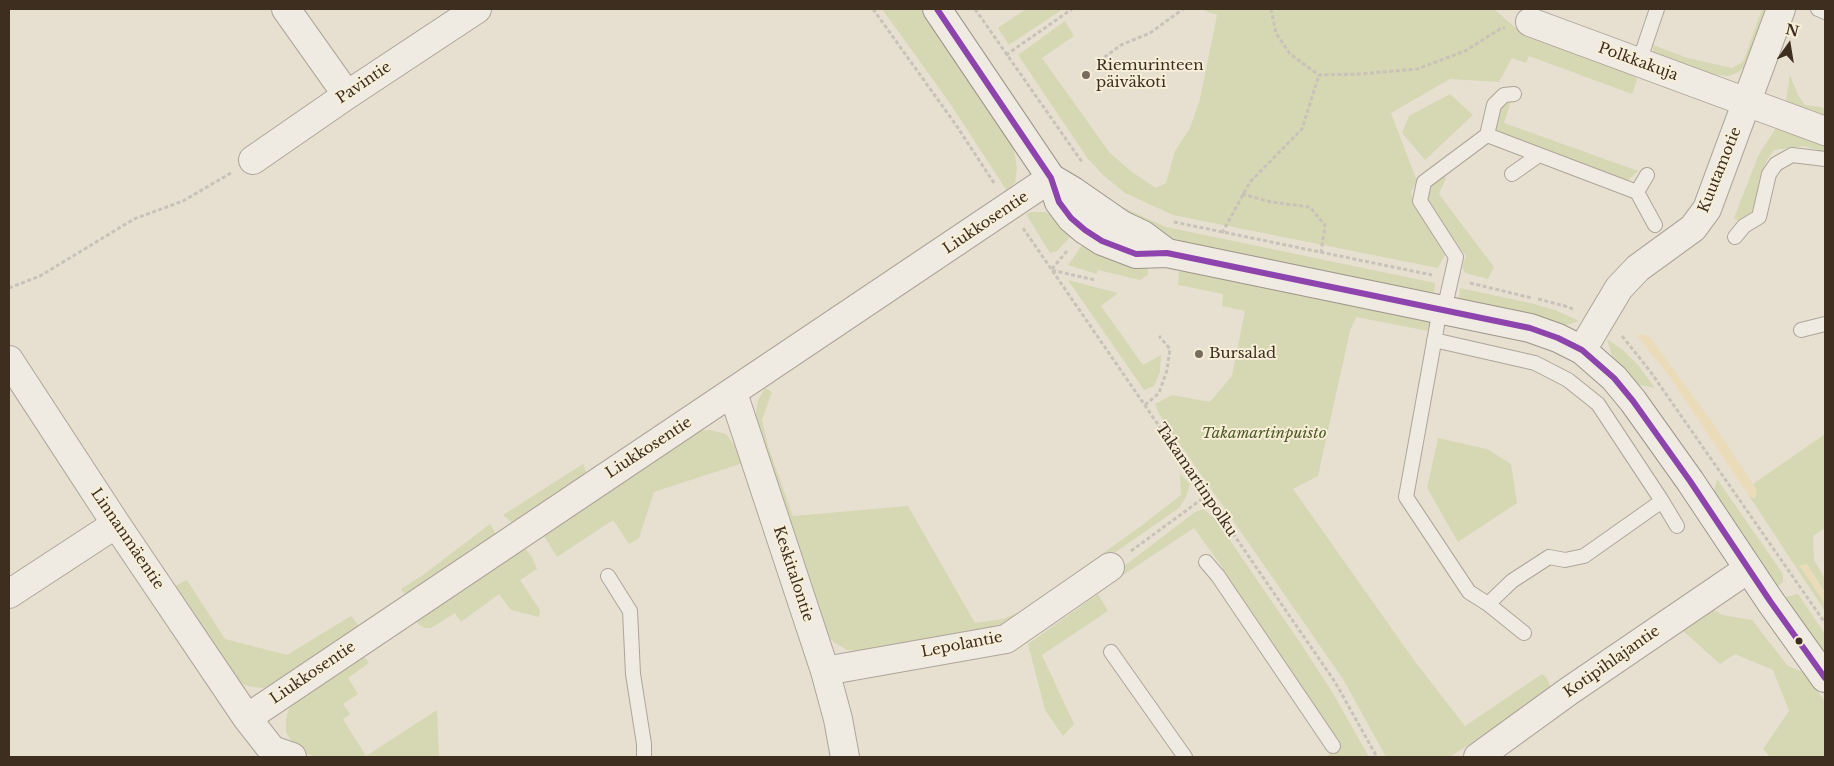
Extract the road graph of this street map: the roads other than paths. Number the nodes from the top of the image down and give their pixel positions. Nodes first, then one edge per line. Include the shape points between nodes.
1 (286, 9) edge
2 (477, 9) edge
3 (936, 9) edge
4 (1657, 9) edge
5 (1780, 9) edge
6 (1818, 9) edge
7 (1825, 12) edge
8 (1530, 22) road end
9 (1639, 62) junction
10 (1514, 94) dead end
11 (347, 95) junction
12 (1747, 102) junction
13 (1825, 130) edge
14 (1487, 135) junction
15 (1539, 155) junction
16 (1825, 159) edge
17 (253, 160) road end
18 (1512, 174) dead end
19 (1647, 175) dead end
20 (1051, 178) junction
21 (1637, 192) junction
22 (1656, 226) dead end
23 (1735, 237) dead end
24 (1440, 309) junction
25 (1825, 324) edge
26 (1802, 330) dead end
27 (1434, 340) junction
28 (1582, 350) junction
29 (9, 360) edge
30 (733, 393) junction
31 (1662, 501) junction
32 (116, 524) junction
33 (1677, 526) dead end
34 (1206, 562) dead end
35 (1110, 567) road end
36 (1748, 569) junction
37 (608, 576) dead end
38 (9, 594) edge
39 (1488, 604) junction
40 (1524, 633) dead end
41 (1111, 652) dead end
42 (825, 671) junction
43 (1825, 678) edge
44 (248, 718) junction
45 (1332, 746) dead end
46 (292, 757) edge
47 (644, 757) edge
48 (845, 757) edge
49 (1185, 757) edge
50 (1478, 757) edge

1 - 11 street
2 - 11 street, Pavintie
3 - 20 street
4 - 9 lane
5 - 12 street, Kuutamotie
6 - 7 lane
8 - 9 street, Polkkakuja
9 - 12 street, Polkkakuja
10 - 14 lane via 1504,95 1494,105
11 - 17 street, Pavintie
12 - 13 street, Polkkakuja
12 - 28 street, Kuutamotie via 1707,210 1693,228 1638,268 1619,288
14 - 15 lane
14 - 24 lane via 1424,182 1420,201 1456,257 1447,297
15 - 18 lane
15 - 21 lane
16 - 23 lane via 1792,155 1776,164 1768,174 1759,217 1744,226
19 - 21 lane
20 - 24 street via 1059,202 1071,218 1102,241 1136,254 1167,253
20 - 30 street, Liukkosentie
21 - 22 lane
24 - 27 lane
24 - 28 street via 1530,328
25 - 26 lane
27 - 31 lane via 1535,363 1568,380 1598,404
27 - 39 lane via 1406,497 1469,592
28 - 36 street via 1614,378 1633,401
29 - 32 street, Linnanmäentie
30 - 42 street, Keskitalontie
30 - 44 street, Liukkosentie
31 - 33 lane
31 - 39 lane via 1584,556 1565,560 1549,557 1512,581
32 - 38 street
32 - 44 street, Linnanmäentie
34 - 45 lane
35 - 42 street, Lepolantie via 1006,639
36 - 43 street
36 - 50 street, Kotipihlajantie
37 - 47 lane via 630,611
39 - 40 lane
41 - 49 lane
42 - 48 street, Keskitalontie
44 - 46 street, Linnanmäentie via 272,750

